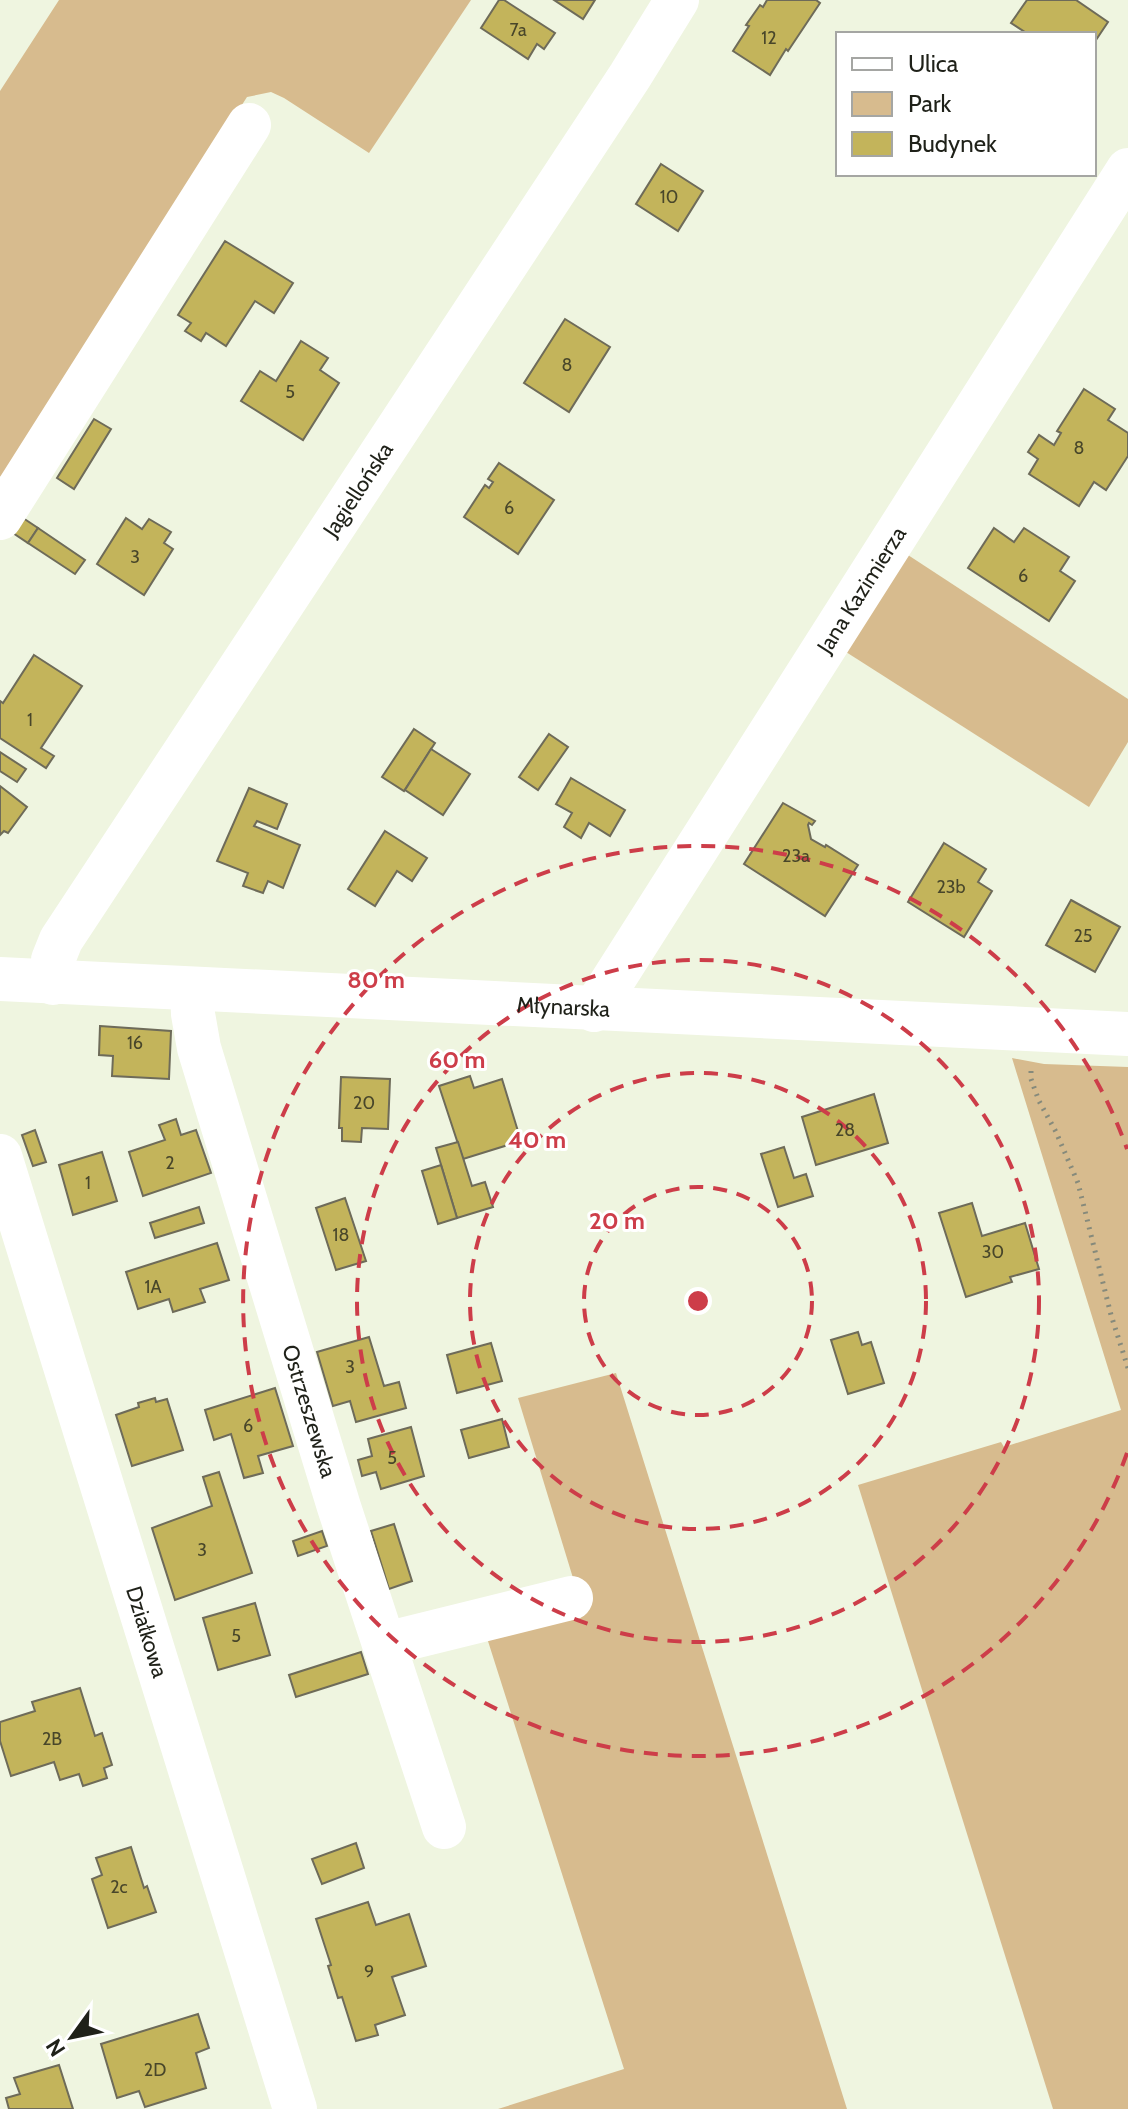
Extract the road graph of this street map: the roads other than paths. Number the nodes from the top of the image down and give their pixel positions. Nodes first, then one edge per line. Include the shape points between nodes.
1 (677, 0) edge
2 (249, 125) dead end
3 (1128, 170) edge
4 (0, 518) edge
5 (0, 979) edge
6 (53, 983) junction
7 (192, 990) junction
8 (594, 1010) junction
9 (1128, 1034) edge
10 (0, 1156) edge
11 (571, 1598) dead end
12 (385, 1644) junction
13 (444, 1827) dead end
14 (295, 2109) edge

1 - 6 street, Jagiellońska via 61,940 53,960
2 - 4 street
3 - 8 street, Jana Kazimierza
5 - 6 street, Młynarska
6 - 7 street, Młynarska
7 - 8 street, Młynarska
7 - 12 street, Ostrzeszewska via 199,1048
8 - 9 street, Młynarska
10 - 14 street, Działkowa
11 - 12 street
12 - 13 street, Ostrzeszewska

